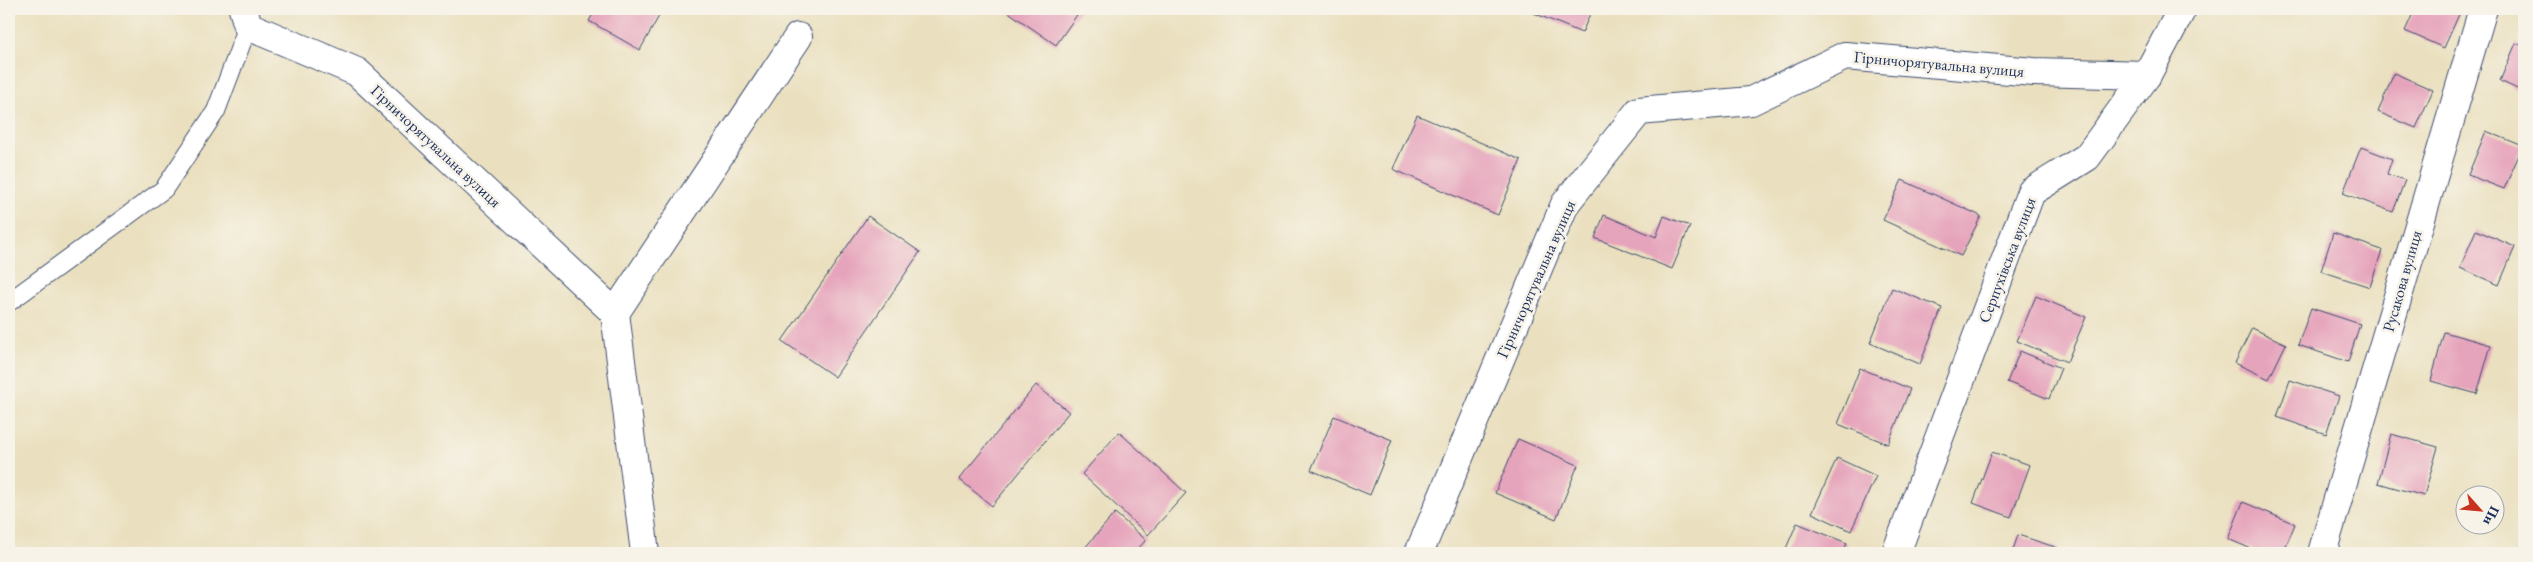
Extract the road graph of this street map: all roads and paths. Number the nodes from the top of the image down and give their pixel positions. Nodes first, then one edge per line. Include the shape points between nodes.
1 (2182, 9) edge
2 (2483, 9) edge
3 (245, 17) edge
4 (798, 37) dead end
5 (2147, 75) junction
6 (9, 302) edge
7 (615, 313) junction
8 (645, 553) edge
9 (1419, 553) edge
10 (1896, 553) edge
11 (2322, 553) edge

1 - 5 street, Серпухівська вулиця
2 - 11 street, Русакова вулиця
3 - 6 lane via 216,111 164,189
3 - 7 street, Гірничорятувальна вулиця via 357,72
4 - 7 street
5 - 9 street, Гірничорятувальна вулиця via 2034,72 1845,56 1750,101 1639,111 1565,204
5 - 10 street, Серпухівська вулиця via 2087,157 2031,192
7 - 8 street

